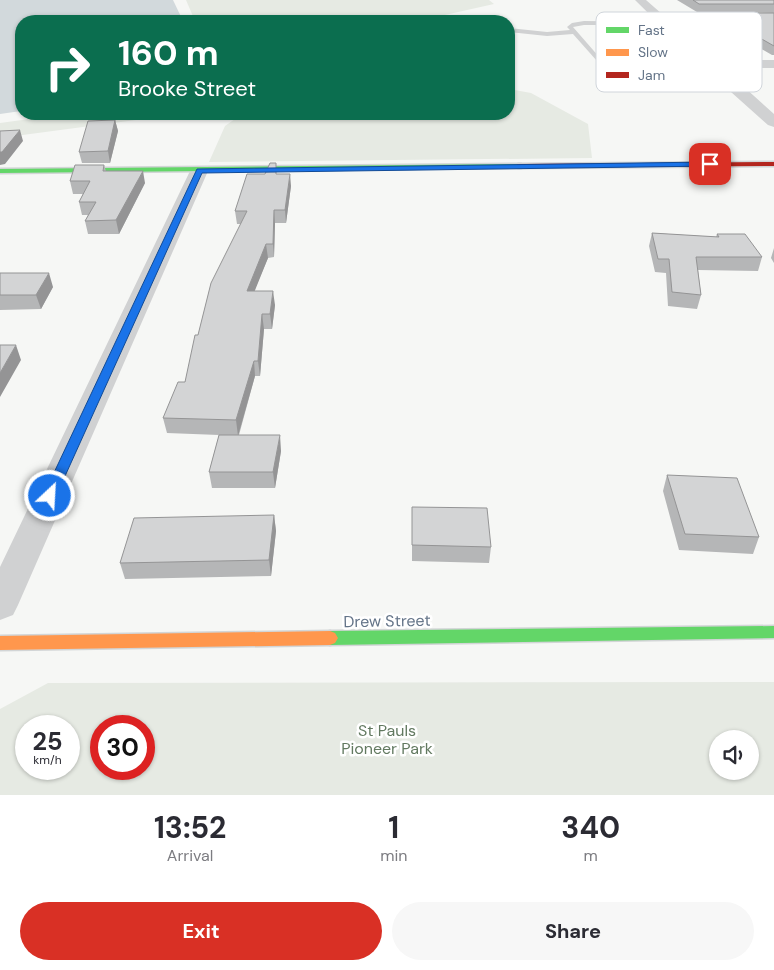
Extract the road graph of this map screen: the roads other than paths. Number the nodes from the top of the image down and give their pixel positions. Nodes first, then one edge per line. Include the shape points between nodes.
1 (640, 0) edge
2 (653, 12) edge
3 (596, 23) edge
4 (515, 31) edge
5 (573, 32) junction
6 (596, 57) edge
7 (740, 92) edge
8 (774, 122) edge
9 (774, 164) edge
10 (0, 171) edge
11 (199, 171) junction
12 (0, 605) edge
13 (774, 632) edge
14 (0, 643) edge

1 - 2 street
3 - 5 lane via 574,24 570,27
4 - 5 lane via 547,34
5 - 6 lane
7 - 8 street
9 - 11 street
10 - 11 street
11 - 12 street
13 - 14 street, Drew Street

